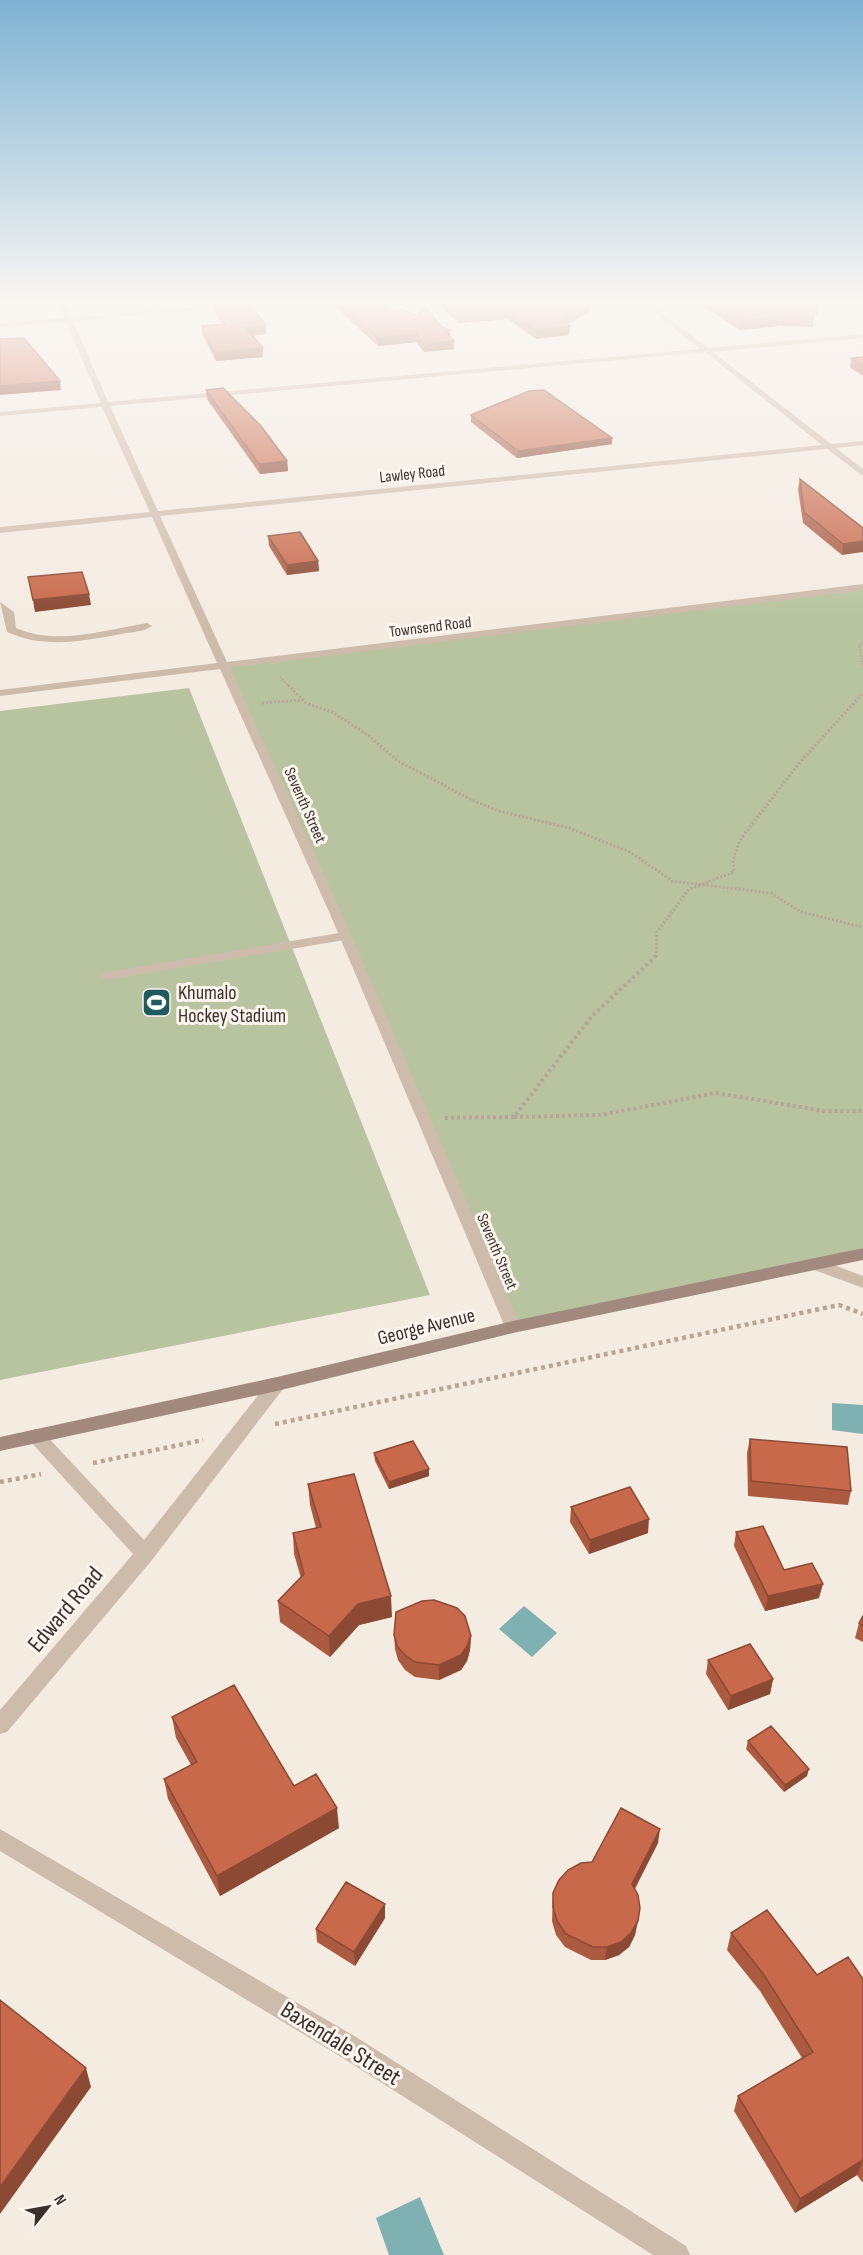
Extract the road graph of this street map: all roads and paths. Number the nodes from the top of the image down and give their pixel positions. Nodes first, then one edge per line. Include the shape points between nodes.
1 (92, 405) edge
2 (106, 405) edge
3 (776, 405) edge
4 (0, 414) edge
5 (863, 443) edge
6 (829, 446) junction
7 (863, 473) edge
8 (155, 514) junction
9 (0, 531) edge
10 (863, 587) edge
11 (0, 605) edge
12 (147, 626) dead end
13 (863, 642) edge
14 (271, 661) junction
15 (225, 666) junction
16 (863, 666) edge
17 (0, 693) edge
18 (863, 693) edge
19 (303, 700) junction
20 (244, 707) junction
21 (696, 886) junction
22 (863, 927) edge
23 (345, 936) junction
24 (106, 976) dead end
25 (863, 1111) edge
26 (514, 1117) junction
27 (424, 1119) junction
28 (863, 1254) edge
29 (815, 1264) junction
30 (863, 1282) edge
31 (863, 1314) edge
32 (513, 1327) junction
33 (277, 1384) junction
34 (240, 1432) junction
35 (36, 1436) junction
36 (0, 1444) edge
37 (66, 1468) junction
38 (0, 1482) edge
39 (145, 1554) junction
40 (0, 1725) edge
41 (0, 1839) edge
42 (676, 2255) edge

1 - 4 street
2 - 8 street, Seventh Street
3 - 6 street
5 - 6 street, Lawley Road
6 - 7 street
6 - 8 street, Lawley Road
8 - 9 street, Lawley Road
8 - 15 street, Seventh Street
10 - 14 street, Townsend Road
11 - 12 street via 9,612 11,630 24,638 65,638
13 - 16 path via 859,646
14 - 15 street, Townsend Road
14 - 19 path via 278,675
15 - 17 street, Townsend Road
15 - 20 street, Seventh Street
18 - 21 path via 800,762 740,840 733,860 734,872
19 - 20 path
19 - 21 path via 332,712 398,761 472,800 499,811 569,828 630,852 672,881
20 - 23 street, Seventh Street
21 - 22 path via 771,893 801,912
21 - 26 path via 689,889 657,932 657,956 592,1016
23 - 24 street
23 - 27 street, Seventh Street
25 - 26 path via 824,1111 716,1093 600,1115
26 - 27 path
27 - 32 street, Seventh Street
28 - 29 main road, George Avenue
29 - 30 street
29 - 32 main road, George Avenue
31 - 34 path via 839,1305
32 - 33 main road, George Avenue
33 - 34 street, Edward Road
33 - 35 main road, George Avenue
34 - 37 path
34 - 39 street, Edward Road
35 - 36 main road, George Avenue
35 - 37 street
37 - 38 path
37 - 39 street
39 - 40 street, Edward Road
41 - 42 street, Baxendale Street via 347,2046

